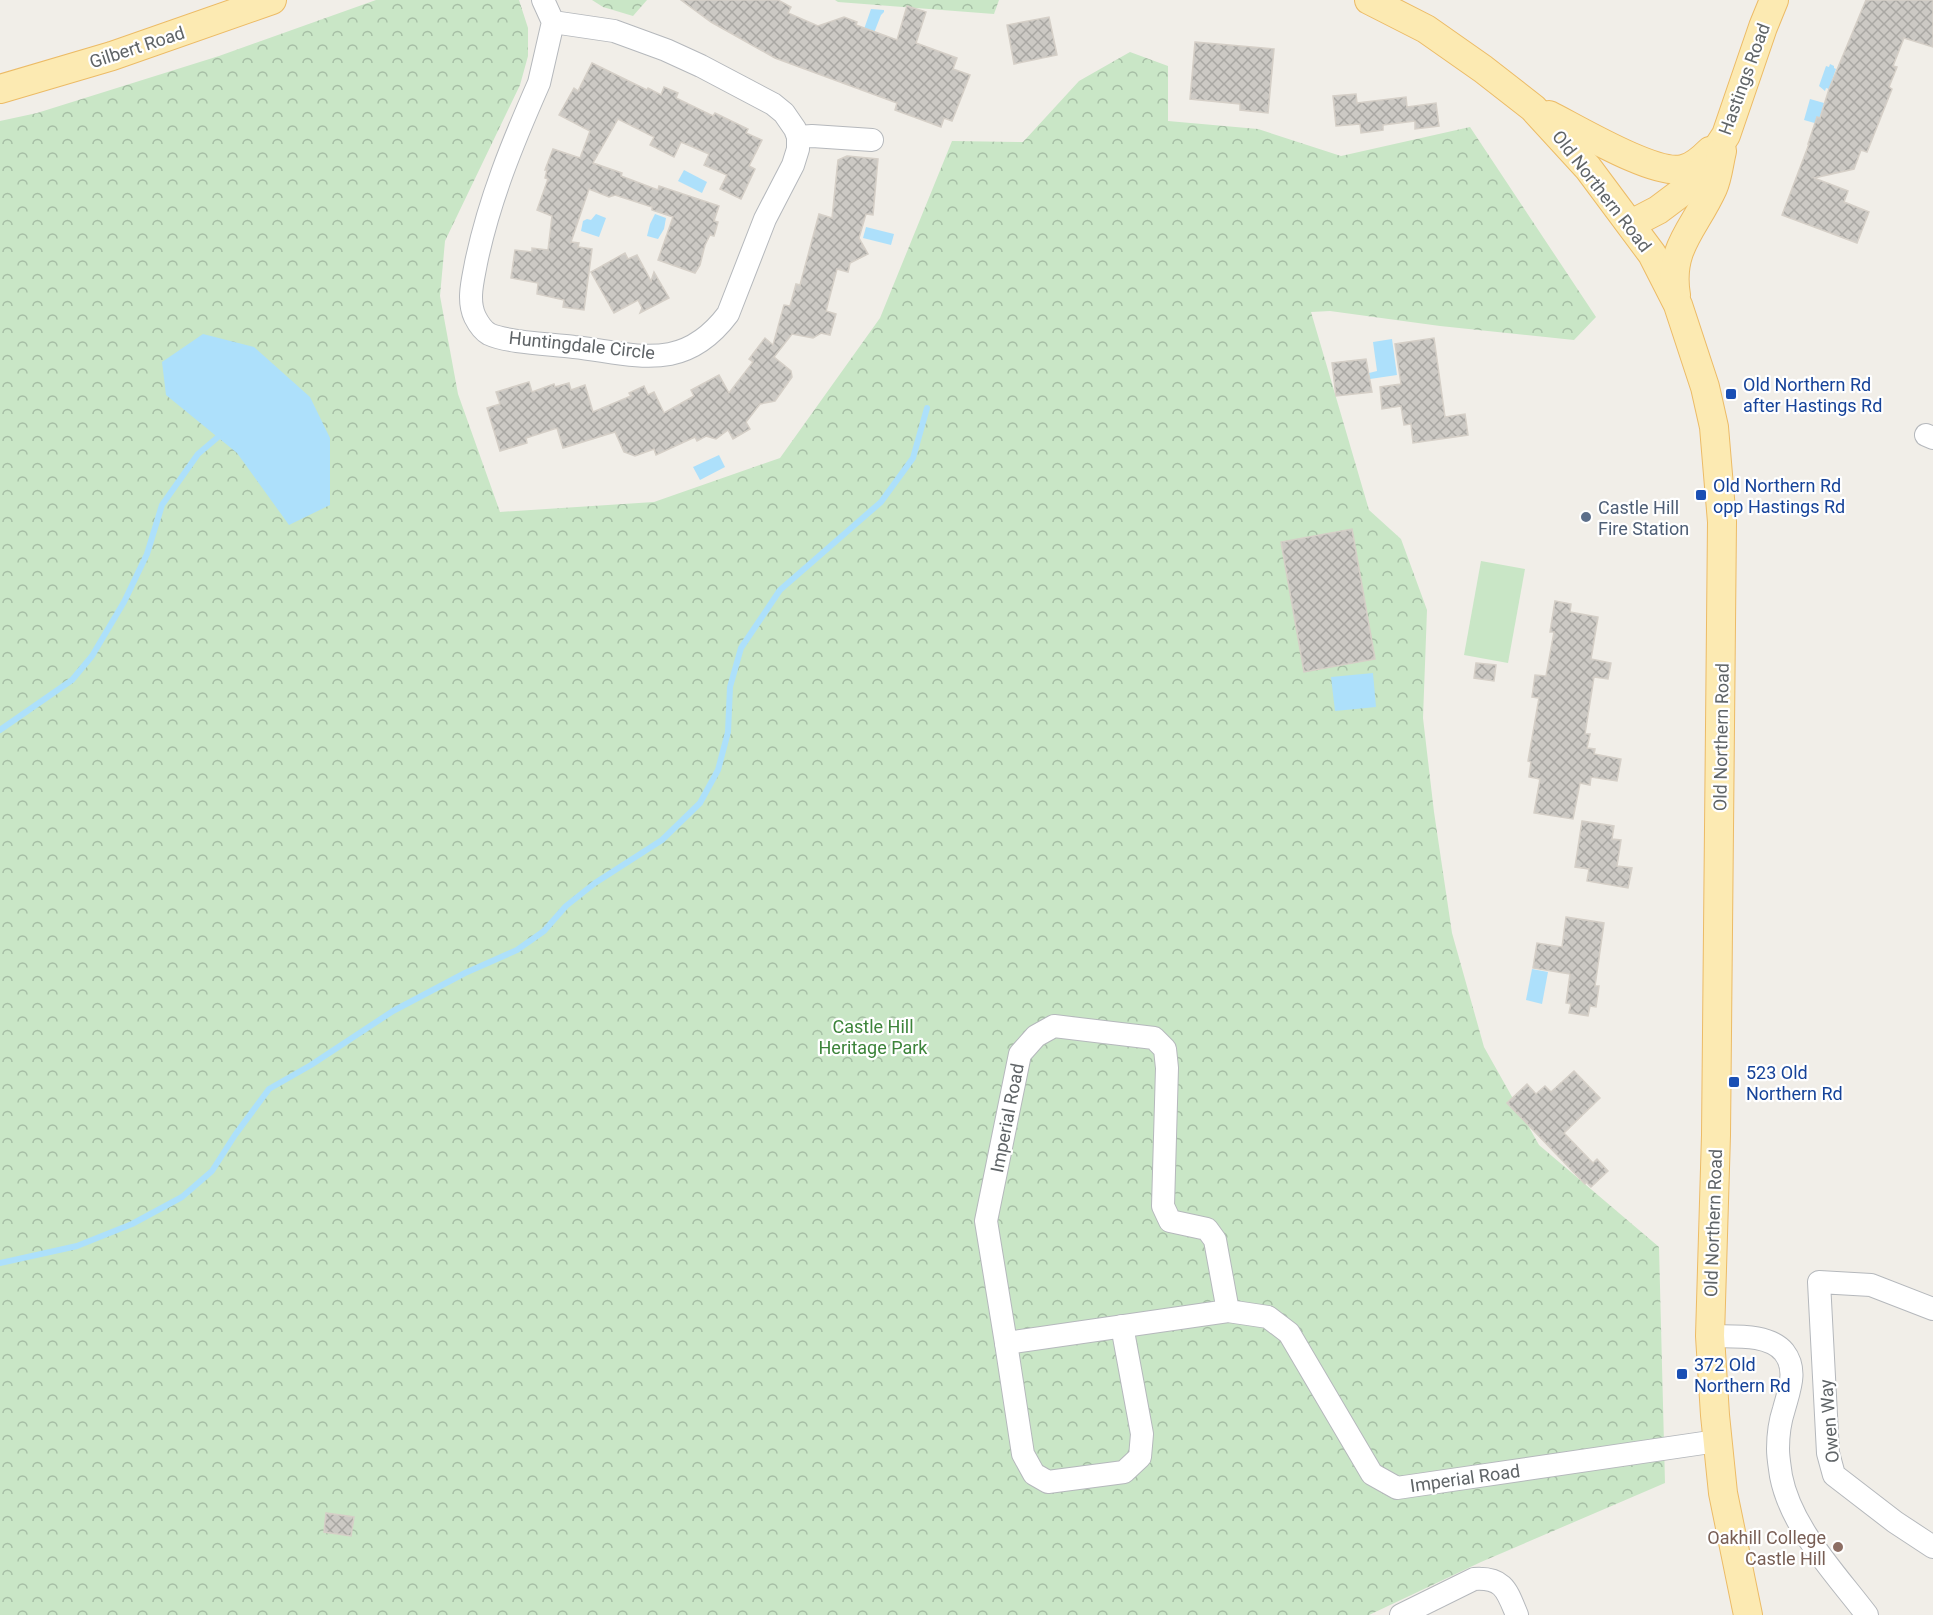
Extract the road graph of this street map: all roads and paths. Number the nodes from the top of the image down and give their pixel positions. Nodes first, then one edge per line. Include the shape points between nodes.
1 (272, 0) edge
2 (543, 0) edge
3 (1369, 0) edge
4 (1774, 0) edge
5 (553, 22) junction
6 (0, 89) edge
7 (1533, 108) junction
8 (1726, 135) junction
9 (798, 137) junction
10 (872, 140) dead end
11 (1631, 225) junction
12 (1678, 304) junction
13 (1933, 1309) edge
14 (1228, 1311) junction
15 (1122, 1326) junction
16 (1710, 1336) junction
17 (1006, 1343) junction
18 (1717, 1441) junction
19 (1933, 1547) edge
20 (1401, 1615) edge
21 (1517, 1615) edge
22 (1748, 1615) edge
23 (1867, 1615) edge

1 - 6 main road, Gilbert Road via 112,56
2 - 5 street
3 - 7 main road, Old Northern Road via 1426,29
4 - 8 main road, Hastings Road
5 - 9 street via 622,33 701,66 773,104 784,113
5 - 9 street, Huntingdale Circle via 539,83 496,186 482,237 471,302 474,315 487,333 637,355 669,354 703,340 728,314 765,219 793,165
7 - 8 main road via 1670,171 1685,169 1703,158
7 - 11 main road, Old Northern Road via 1588,168
8 - 11 main road, Hastings Road via 1686,189
8 - 12 main road via 1714,185 1676,261 1673,278
9 - 10 street
11 - 12 main road, Old Northern Road via 1652,254
12 - 16 main road, Old Northern Road via 1714,427 1722,522 1716,1136
13 - 19 street, Owen Way via 1871,1285 1819,1282 1828,1453 1834,1475
14 - 15 street, Imperial Road
14 - 17 street, Imperial Road via 1215,1240 1207,1229 1170,1221 1163,1206 1165,1049 1154,1038 1054,1026 1036,1036 1020,1054 986,1221
14 - 18 street, Imperial Road via 1268,1317 1288,1333 1372,1474 1397,1488
15 - 17 street, Imperial Road
15 - 17 street via 1142,1434 1140,1457 1124,1472 1048,1482 1034,1474 1023,1454
16 - 18 main road, Old Northern Road
16 - 23 street via 1773,1343 1785,1353 1791,1366 1791,1385 1778,1450 1782,1478 1794,1515
18 - 22 main road, Old Northern Road via 1723,1493
20 - 21 street via 1474,1579 1485,1578 1499,1582

